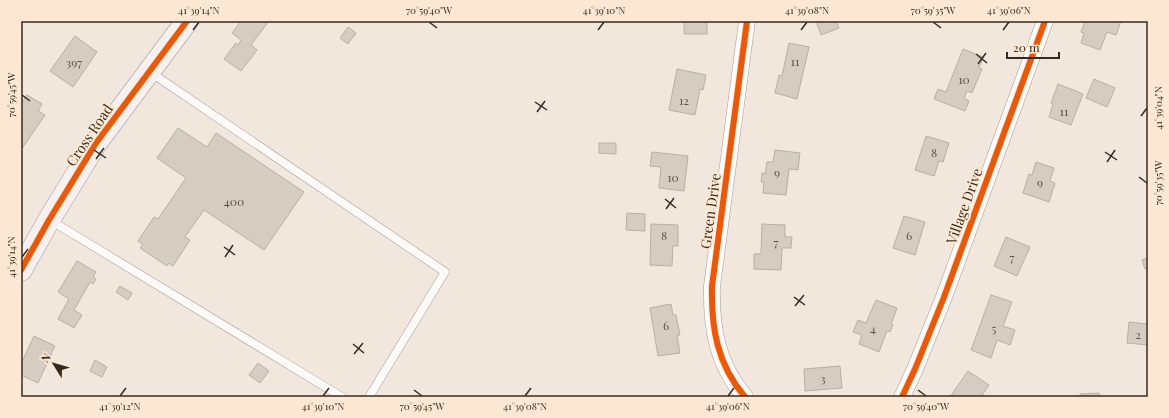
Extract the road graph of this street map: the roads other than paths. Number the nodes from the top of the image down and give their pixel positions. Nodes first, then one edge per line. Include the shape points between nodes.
1 (187, 21) edge
2 (747, 21) edge
3 (1045, 21) edge
4 (149, 71) junction
5 (49, 220) junction
6 (21, 270) edge
7 (342, 397) edge
8 (369, 397) edge
9 (745, 397) edge
10 (902, 397) edge

1 - 4 street, Cross Road
2 - 9 street, Green Drive via 711,305 715,340 720,356
3 - 10 street, Village Drive via 944,297
4 - 5 street, Cross Road via 96,143
4 - 8 lane via 445,272
5 - 6 street, Cross Road
5 - 7 lane

